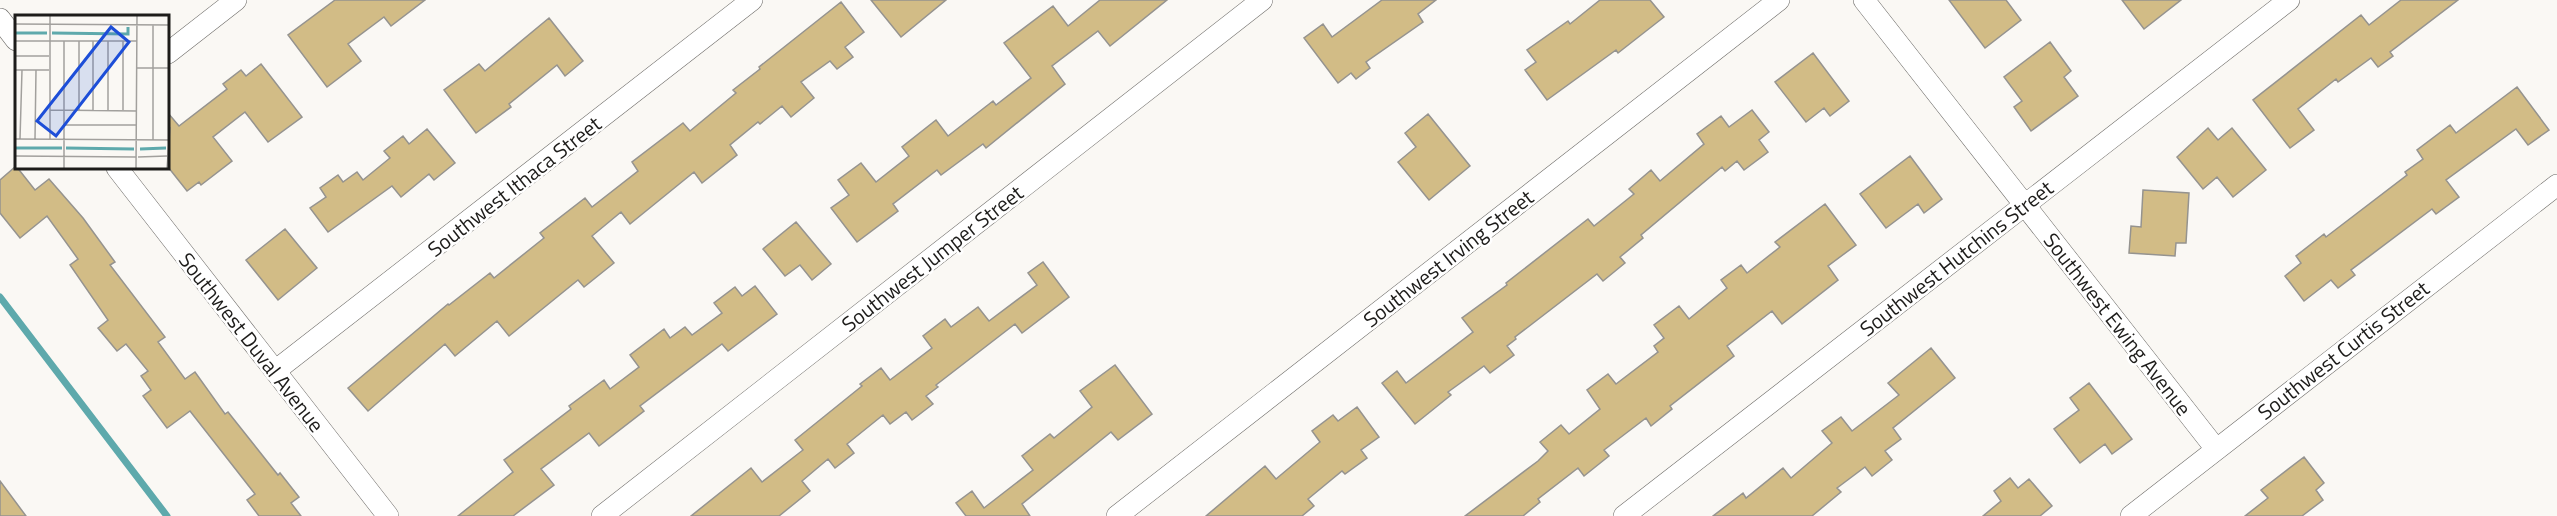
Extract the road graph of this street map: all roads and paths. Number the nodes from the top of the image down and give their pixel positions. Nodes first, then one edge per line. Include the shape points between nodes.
1 (236, 0) edge
2 (752, 0) edge
3 (1262, 0) edge
4 (1779, 0) edge
5 (1864, 0) edge
6 (2276, 4) edge
7 (0, 19) edge
8 (15, 39) edge
9 (170, 51) edge
10 (119, 170) edge
11 (2557, 185) edge
12 (2024, 205) junction
13 (275, 371) junction
14 (2216, 449) junction
15 (388, 516) edge
16 (602, 516) edge
17 (1117, 516) edge
18 (1624, 516) edge
19 (2131, 516) edge

1 - 9 street
2 - 13 street, Southwest Ithaca Street
3 - 16 street, Southwest Jumper Street
4 - 17 street, Southwest Irving Street
5 - 12 street, Southwest Ewing Avenue
6 - 12 street, Southwest Hutchins Street
7 - 8 street
10 - 13 street, Southwest Duval Avenue
11 - 14 street, Southwest Curtis Street
12 - 14 street, Southwest Ewing Avenue
12 - 18 street, Southwest Hutchins Street
13 - 15 street, Southwest Duval Avenue
14 - 19 street, Southwest Curtis Street

